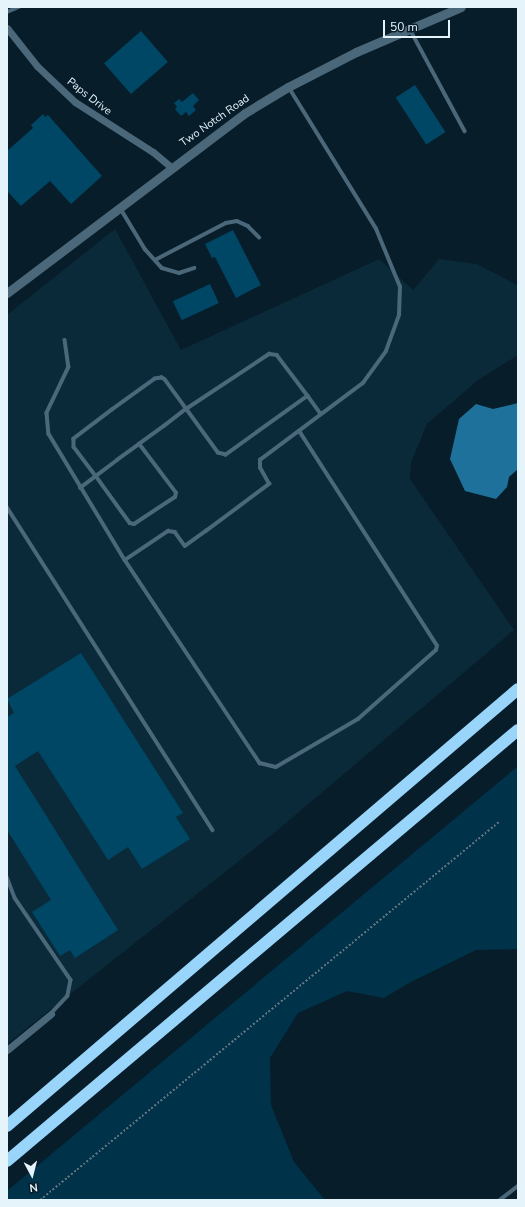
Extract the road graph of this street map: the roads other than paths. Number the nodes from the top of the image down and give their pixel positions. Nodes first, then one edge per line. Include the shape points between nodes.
1 (19, 7) edge
2 (461, 7) edge
3 (7, 12) edge
4 (7, 28) edge
5 (409, 28) junction
6 (288, 86) junction
7 (465, 131) dead end
8 (171, 167) junction
9 (120, 208) junction
10 (259, 237) dead end
11 (155, 260) junction
12 (194, 268) dead end
13 (7, 293) edge
14 (65, 340) dead end
15 (308, 396) junction
16 (186, 409) junction
17 (321, 414) junction
18 (299, 431) junction
19 (139, 444) junction
20 (96, 476) junction
21 (80, 488) junction
22 (7, 506) edge
23 (126, 560) junction
24 (518, 689) edge
25 (518, 730) edge
26 (213, 830) dead end
27 (7, 878) edge
28 (50, 1014) joint
29 (7, 1050) edge
30 (7, 1126) edge
31 (7, 1161) edge
32 (518, 1186) edge
33 (500, 1200) edge

1 - 3 lane
2 - 5 street, Two Notch Road
4 - 8 street, Paps Drive via 37,66 75,102 153,152
5 - 6 street, Two Notch Road
5 - 7 lane
6 - 8 street, Two Notch Road via 245,113
6 - 17 lane via 376,229 400,287 400,315 386,351 363,383
8 - 9 street, Two Notch Road
9 - 11 lane via 145,249
9 - 13 street, Two Notch Road
10 - 11 lane via 242,224 226,223
11 - 12 lane via 162,268 179,273
14 - 21 lane via 69,368 47,413 49,434
15 - 16 lane via 273,353
15 - 16 lane via 226,455 218,454
15 - 17 lane
16 - 19 lane
16 - 20 lane via 165,380 159,378 107,414 74,439 74,447
17 - 18 lane
18 - 23 lane via 260,460 260,468 269,484 206,531 185,546 175,532 168,531
18 - 23 lane via 436,642 436,650 358,719 290,760 276,767 267,767 253,756
19 - 20 lane
19 - 20 lane via 174,489 175,497 134,524
20 - 21 lane
21 - 23 lane
22 - 26 lane
24 - 30 highway
25 - 31 highway
27 - 28 lane via 15,898 71,980 68,996
28 - 29 street
32 - 33 lane

